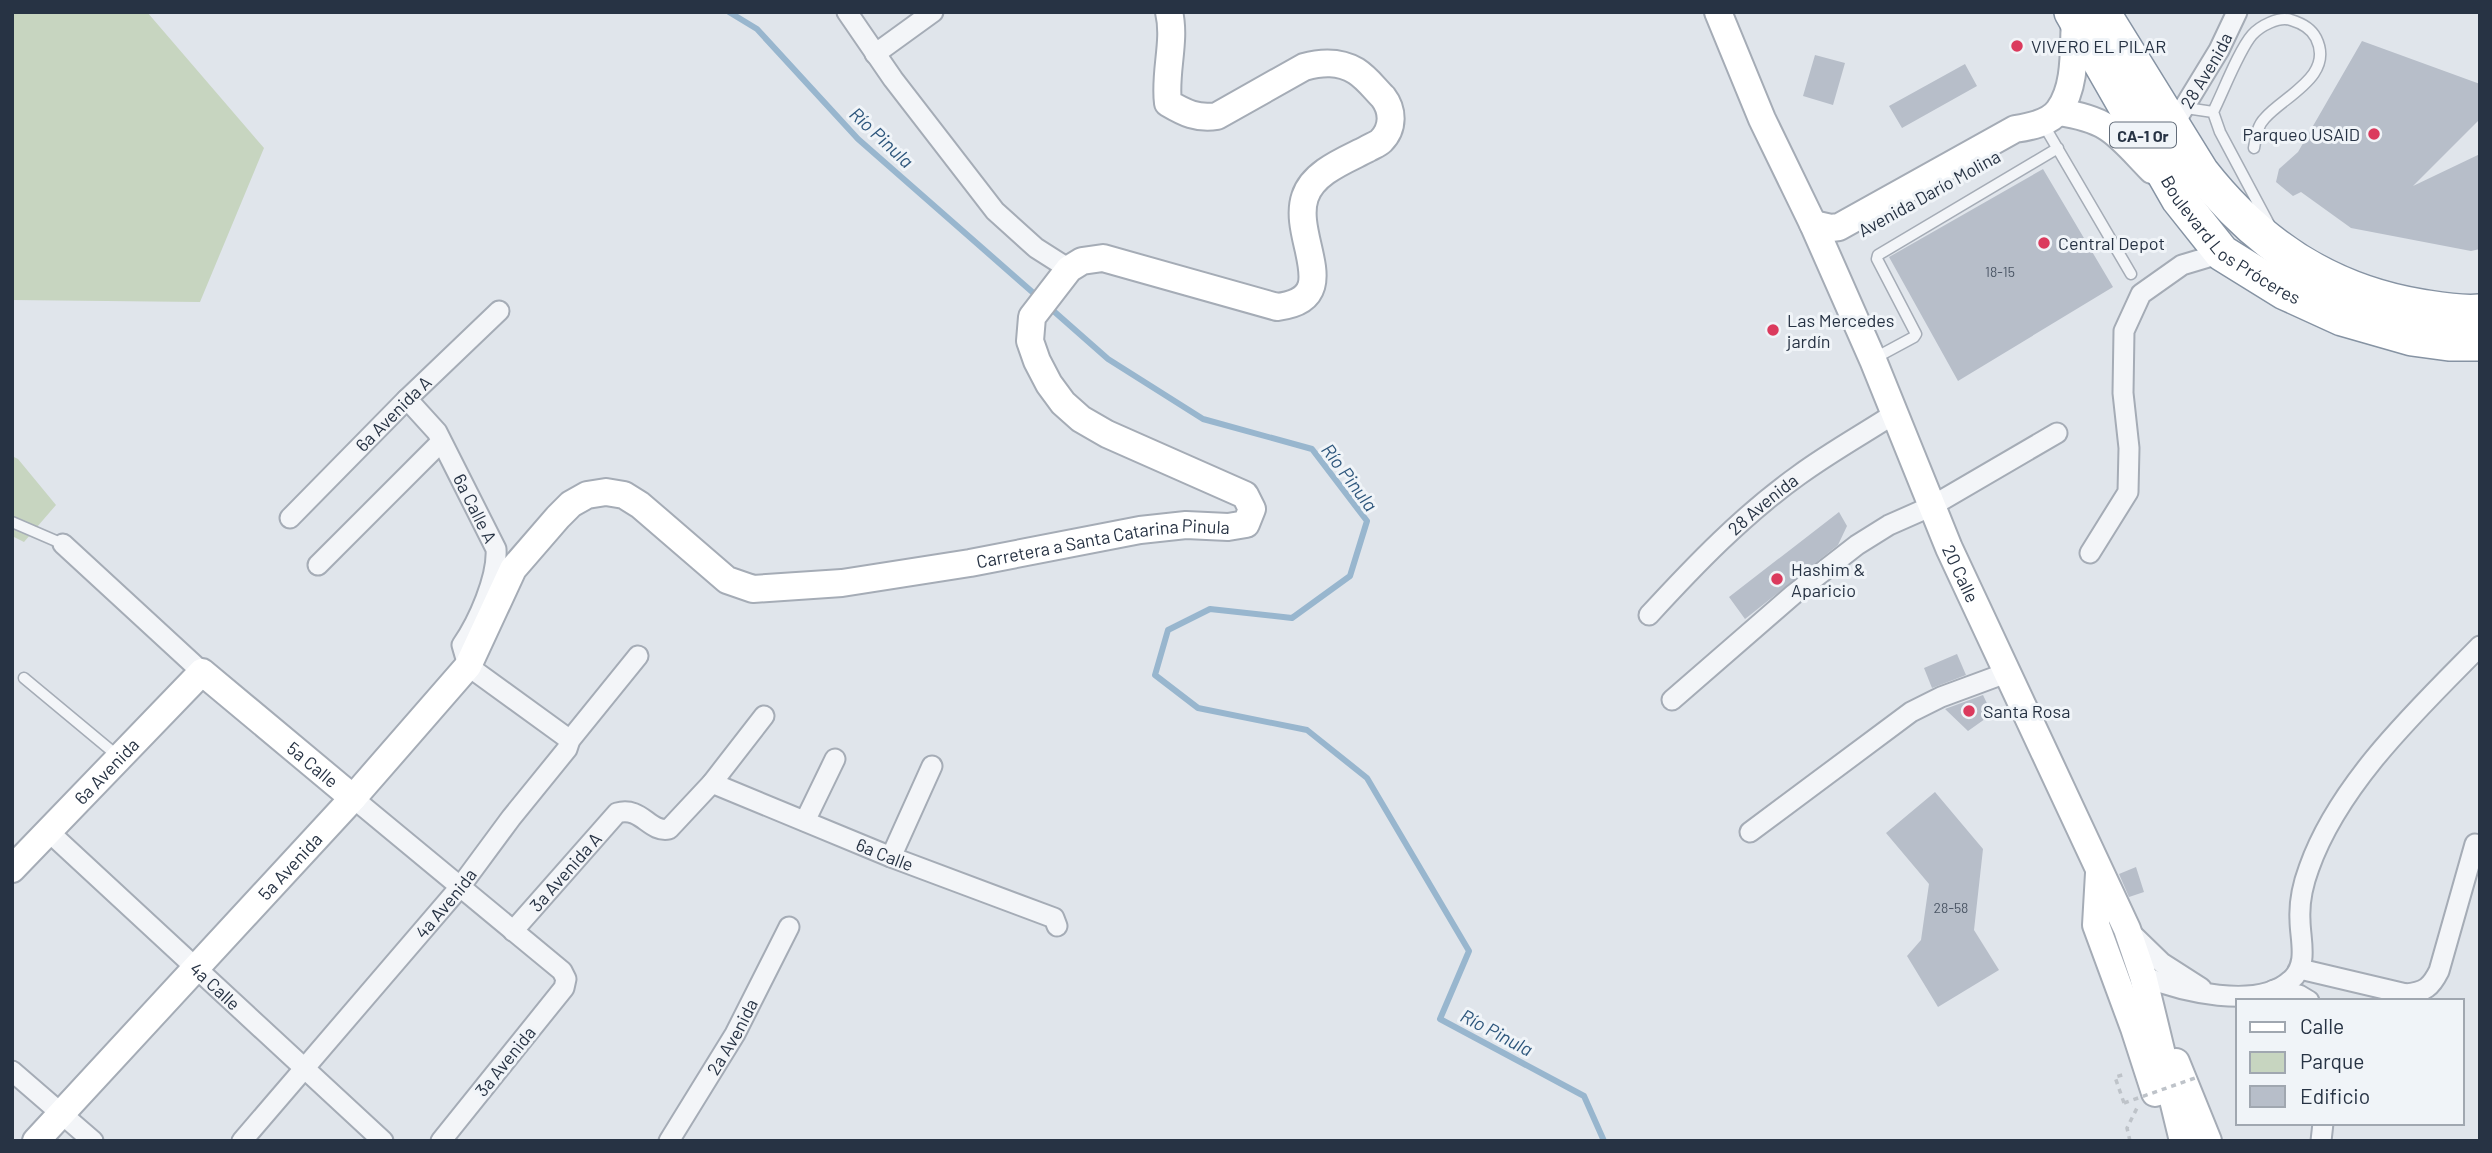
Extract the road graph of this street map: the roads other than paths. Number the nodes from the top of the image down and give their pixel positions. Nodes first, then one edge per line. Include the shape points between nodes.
1 (847, 12) edge
2 (933, 12) edge
3 (1169, 12) edge
4 (1718, 12) edge
5 (2237, 12) edge
6 (2096, 19) edge
7 (875, 54) junction
8 (2214, 112) junction
9 (2179, 117) junction
10 (2044, 120) junction
11 (2058, 148) junction
12 (2254, 148) dead end
13 (2179, 198) junction
14 (1813, 225) junction
15 (2272, 245) junction
16 (2222, 253) junction
17 (1829, 261) junction
18 (2131, 274) dead end
19 (1062, 276) junction
20 (499, 311) dead end
21 (2480, 312) edge
22 (2480, 343) edge
23 (1874, 360) junction
24 (407, 399) junction
25 (1894, 414) junction
26 (2057, 433) dead end
27 (441, 442) junction
28 (1932, 506) junction
29 (290, 518) dead end
30 (12, 522) edge
31 (63, 544) joint
32 (2090, 553) dead end
33 (318, 565) dead end
34 (513, 569) joint
35 (1649, 615) dead end
36 (2480, 646) edge
37 (638, 656) dead end
38 (468, 666) junction
39 (202, 672) junction
40 (2007, 673) junction
41 (24, 678) dead end
42 (1672, 699) dead end
43 (764, 716) dead end
44 (570, 740) junction
45 (119, 758) junction
46 (835, 758) dead end
47 (932, 766) dead end
48 (712, 783) junction
49 (353, 798) junction
50 (805, 821) junction
51 (48, 831) junction
52 (1750, 832) dead end
53 (2475, 844) dead end
54 (891, 857) junction
55 (12, 869) edge
56 (2099, 871) junction
57 (460, 887) junction
58 (1057, 926) dead end
59 (789, 927) dead end
60 (2127, 929) junction
61 (513, 931) junction
62 (195, 967) junction
63 (2300, 969) junction
64 (2143, 976) junction
65 (566, 979) joint
66 (2274, 990) junction
67 (2208, 992) junction
68 (2306, 999) edge
69 (2155, 1024) junction
70 (304, 1067) junction
71 (12, 1071) edge
72 (62, 1114) junction
73 (36, 1141) edge
74 (93, 1141) edge
75 (242, 1141) edge
76 (383, 1141) edge
77 (441, 1141) edge
78 (669, 1141) edge
79 (2167, 1141) edge
80 (2183, 1141) edge
81 (2208, 1141) edge

1 - 7 street
2 - 7 street
3 - 19 street via 1168,103 1187,114 1217,116 1304,67 1331,63 1367,80 1390,105 1391,125 1381,141 1326,171 1309,187 1301,222 1314,275 1310,290 1293,305 1277,307 1103,258 1082,261
4 - 14 street, 20 Calle
5 - 9 street, 28 Avenida
6 - 9 highway, Boulevard Los Próceres / CA-1 Or
6 - 10 street, Avenida Darío Molina via 2066,95
6 - 13 highway, Boulevard Los Próceres / CA-1 Or
7 - 19 street via 996,211
8 - 9 lane
8 - 12 lane via 2253,34 2286,18 2304,24 2316,38 2318,65 2310,80 2265,118
8 - 15 lane via 2220,132 2268,221
9 - 15 highway, Boulevard Los Próceres / CA-1 Or via 2200,172
10 - 11 lane
10 - 13 street, Avenida Darío Molina via 2091,119 2107,126
10 - 14 street, Avenida Darío Molina via 2015,128 1839,227
10 - 17 street, Avenida Darío Molina via 2022,141 1846,239
11 - 18 lane
11 - 23 lane via 1878,254 1916,334
13 - 16 highway, Boulevard Los Próceres / CA-1 Or
14 - 17 street, 20 Calle
15 - 21 highway, Boulevard Los Próceres / CA-1 Or via 2350,289 2435,310
16 - 22 highway, Boulevard Los Próceres / CA-1 Or via 2285,292 2342,318 2412,338
16 - 32 street via 2182,265 2141,294 2124,331 2128,492
17 - 23 street, 20 Calle
19 - 34 street, Carretera a Santa Catarina Pinula via 1032,317 1030,341 1037,362 1063,403 1107,434 1245,495 1252,509 1246,524 1140,530 842,583 753,589 727,580 640,505 624,495 606,492 571,504
20 - 24 street, 6a Avenida A
23 - 25 street, 20 Calle
24 - 27 street, 6a Calle A
24 - 29 street, 6a Avenida A
25 - 28 street, 20 Calle
25 - 35 street, 28 Avenida via 1766,500 1710,550
26 - 28 street
27 - 33 street
27 - 38 street, 6a Calle A via 496,549 494,576 462,645
28 - 40 street, 20 Calle
28 - 42 street via 1857,545
30 - 31 lane
31 - 39 street, 5a Calle
34 - 38 street, 5a Avenida
36 - 63 street via 2358,777 2325,833 2302,892
37 - 44 street, 4a Avenida
38 - 44 street
38 - 49 street, 5a Avenida
39 - 45 street, 6a Avenida
39 - 49 street, 5a Calle
40 - 52 street via 1911,712
40 - 56 street, 20 Calle
41 - 45 lane
43 - 48 street
44 - 57 street, 4a Avenida via 568,749
45 - 51 street, 6a Avenida
46 - 50 street
47 - 54 street
48 - 50 street, 6a Calle
48 - 61 street, 3a Avenida A via 669,829 661,830 635,812 617,813
49 - 57 street, 5a Calle
49 - 62 street, 5a Avenida
50 - 54 street, 6a Calle
51 - 55 street, 6a Avenida
51 - 62 street, 4a Calle
53 - 63 street via 2431,986 2406,994
54 - 58 street, 6a Calle via 1054,918
56 - 60 street, 20 Calle
56 - 79 street via 2096,925 2134,1028
57 - 61 street, 5a Calle
57 - 70 street, 4a Avenida
59 - 78 street, 2a Avenida via 735,1034
60 - 64 street, 20 Calle
60 - 67 street via 2162,963
61 - 65 street, 5a Calle
62 - 70 street, 4a Calle
62 - 72 street, 5a Avenida
63 - 66 street
64 - 67 street
64 - 69 street, 20 Calle
65 - 77 street, 3a Avenida via 564,988
66 - 67 street via 2242,997
66 - 68 street
69 - 80 street, 20 Calle
69 - 81 street via 2182,1073
70 - 75 street, 4a Avenida
70 - 76 street, 4a Calle
71 - 72 street
72 - 73 street, 5a Avenida
72 - 74 street

